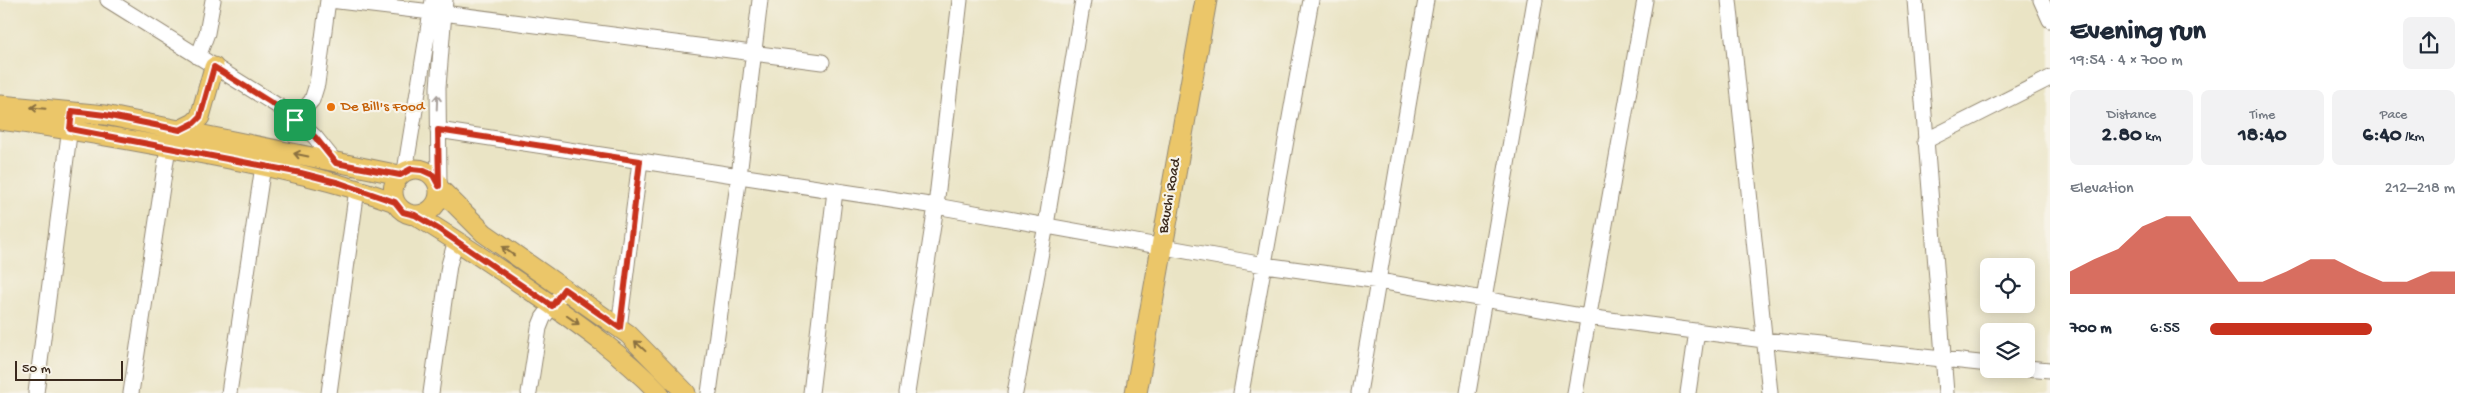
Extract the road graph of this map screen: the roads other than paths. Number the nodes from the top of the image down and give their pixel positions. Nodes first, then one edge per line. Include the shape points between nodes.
1 (108, 0) edge
2 (213, 0) edge
3 (329, 0) edge
4 (760, 0) edge
5 (960, 0) edge
6 (1083, 0) edge
7 (1191, 0) edge
8 (1206, 0) edge
9 (1311, 0) edge
10 (1426, 0) edge
11 (1535, 0) edge
12 (1645, 0) edge
13 (1729, 0) edge
14 (1915, 0) edge
15 (2041, 0) edge
16 (438, 6) edge
17 (2050, 20) edge
18 (754, 53) junction
19 (198, 57) junction
20 (822, 62) dead end
21 (214, 67) junction
22 (2050, 78) edge
23 (0, 105) edge
24 (0, 120) edge
25 (71, 120) junction
26 (295, 120) junction
27 (180, 130) junction
28 (438, 130) junction
29 (1925, 141) junction
30 (168, 147) junction
31 (640, 161) junction
32 (336, 163) junction
33 (263, 166) junction
34 (403, 173) junction
35 (739, 176) junction
36 (439, 187) junction
37 (357, 189) junction
38 (836, 191) junction
39 (395, 202) junction
40 (936, 206) junction
41 (415, 215) junction
42 (1046, 225) junction
43 (456, 240) junction
44 (1155, 245) junction
45 (1264, 265) junction
46 (1379, 281) junction
47 (564, 289) junction
48 (1484, 299) junction
49 (552, 306) junction
50 (1587, 316) junction
51 (620, 328) junction
52 (1697, 331) junction
53 (1764, 340) junction
54 (1943, 360) junction
55 (1980, 363) edge
56 (663, 368) junction
57 (2035, 369) edge
58 (2050, 370) edge
59 (651, 390) edge
60 (36, 393) edge
61 (131, 393) edge
62 (230, 393) edge
63 (329, 393) edge
64 (431, 393) edge
65 (529, 393) edge
66 (686, 393) edge
67 (709, 393) edge
68 (811, 393) edge
69 (907, 393) edge
70 (1015, 393) edge
71 (1123, 393) edge
72 (1136, 393) edge
73 (1241, 393) edge
74 (1359, 393) edge
75 (1468, 393) edge
76 (1575, 393) edge
77 (1688, 393) edge
78 (1770, 393) edge
79 (1946, 393) edge

1 - 19 street
2 - 19 street via 207,33
3 - 16 street
3 - 26 street via 317,84 312,100
4 - 18 street
5 - 40 street
6 - 42 street
7 - 44 highway, Bauchi Road
8 - 44 highway, Bauchi Road
9 - 45 street
10 - 46 street
11 - 48 street
12 - 50 street
13 - 53 street
14 - 29 street
15 - 17 street
16 - 18 street
28 -> 16 street
16 - 34 street
18 - 20 street
18 - 35 street
19 - 21 street
21 - 26 street
21 - 27 main road via 200,117
22 - 29 street
25 -> 23 main road
24 - 25 main road
25 - 27 main road via 105,115
25 - 30 main road
25 - 60 street
26 - 32 street via 315,137
32 -> 27 main road
28 - 31 street
28 - 36 street
29 - 54 street
30 - 33 main road
30 - 61 street
31 - 35 street
31 - 51 street
32 - 34 main road
33 - 37 main road
33 - 62 street
34 - 36 main road via 422,170 433,175
34 - 39 main road via 393,186
35 - 38 street
35 - 67 street
36 - 41 main road via 439,198 434,208 426,214
47 -> 36 main road via 484,233
37 - 39 main road
37 - 63 street
38 - 40 street
38 - 68 street
39 - 41 main road via 403,212
40 - 42 street
40 - 69 street
41 - 43 main road
42 - 44 street
42 - 70 street
43 - 49 main road
43 - 64 street via 449,265
44 - 45 street
44 - 71 highway, Bauchi Road
44 - 72 highway, Bauchi Road
45 - 46 street
45 - 73 street
46 - 48 street
46 - 74 street
47 - 49 street
47 - 51 main road
48 - 50 street
48 - 75 street
49 -> 59 main road via 608,345
49 - 65 street via 539,328
50 - 52 street
50 - 76 street
56 -> 51 main road
52 - 53 street
52 - 77 street
53 - 54 street
53 - 78 street
54 - 55 street
54 - 79 street
56 - 59 street
56 - 66 main road
57 - 58 street

